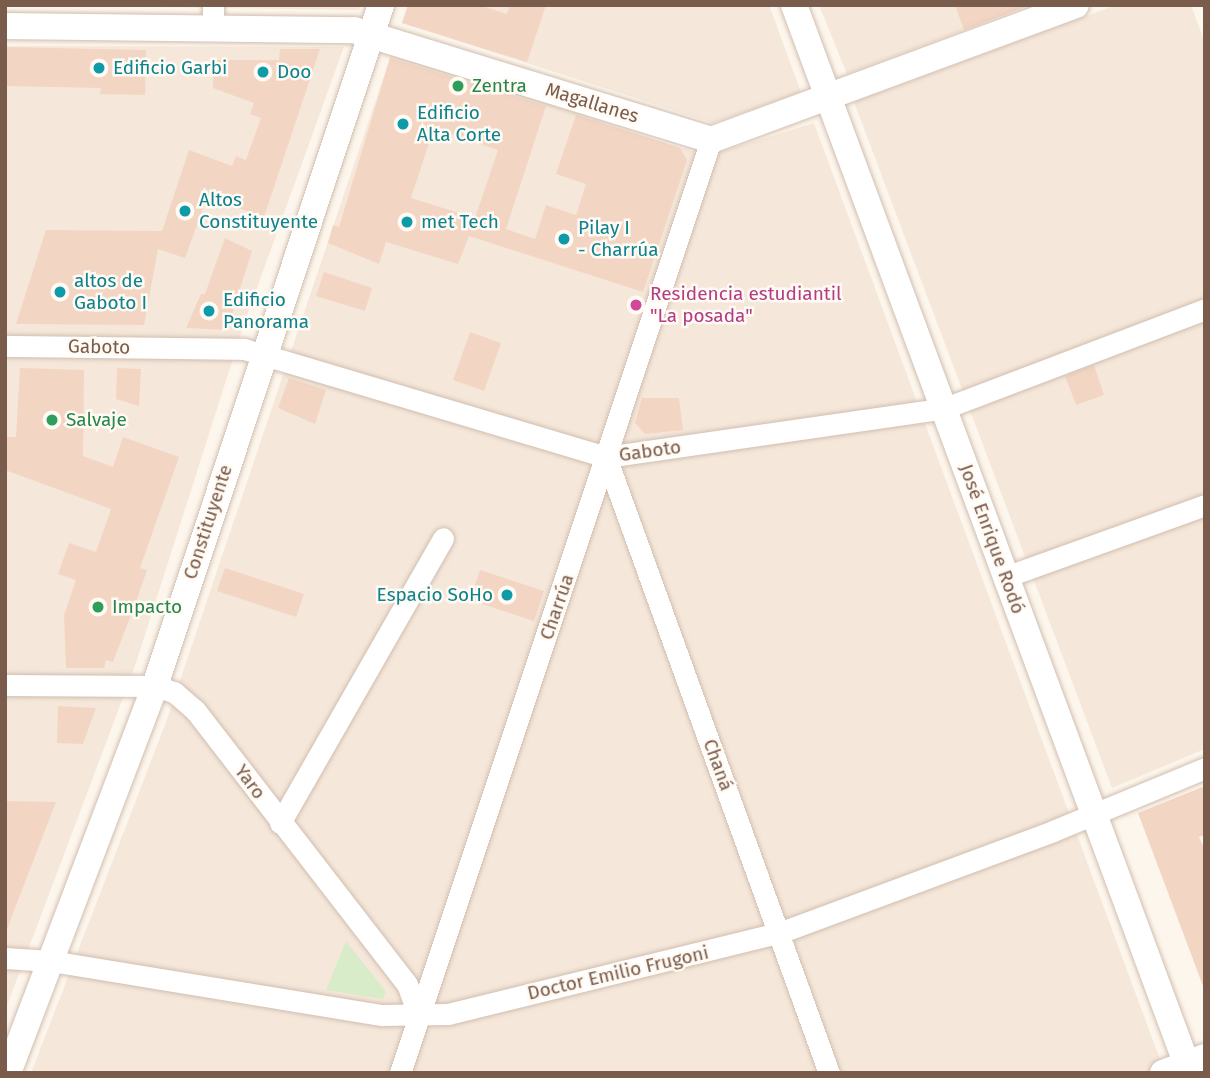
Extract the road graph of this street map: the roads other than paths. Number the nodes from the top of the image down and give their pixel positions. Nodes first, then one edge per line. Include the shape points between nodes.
1 (381, 5) edge
2 (794, 5) edge
3 (1076, 5) edge
4 (213, 17) edge
5 (5, 26) edge
6 (371, 35) junction
7 (828, 98) junction
8 (711, 140) junction
9 (1205, 309) edge
10 (5, 346) edge
11 (263, 354) junction
12 (945, 408) junction
13 (606, 457) junction
14 (1205, 505) edge
15 (443, 538) dead end
16 (1005, 577) junction
17 (5, 685) edge
18 (155, 686) junction
19 (1205, 768) edge
20 (1096, 815) junction
21 (280, 822) junction
22 (779, 933) junction
23 (5, 958) edge
24 (51, 961) junction
25 (418, 1015) junction
26 (1186, 1067) edge
27 (8, 1073) edge
28 (400, 1073) edge
29 (829, 1073) edge

1 - 6 street, Constituyente
2 - 7 street, José Enrique Rodó
3 - 7 street
4 - 5 street, Magallanes
4 - 6 street, Magallanes
6 - 8 street, Magallanes
6 - 11 street, Constituyente
7 - 8 street
7 - 12 street, José Enrique Rodó
8 - 13 street, Charrúa
9 - 12 street, Gaboto
10 - 11 street, Gaboto via 244,349
11 - 13 street, Gaboto
11 - 18 street, Constituyente
12 - 13 street, Gaboto
12 - 16 street, José Enrique Rodó
13 - 22 street, Chaná
13 - 25 street, Charrúa
14 - 16 street
15 - 21 street
16 - 20 street, José Enrique Rodó
17 - 18 street, Yaro
18 - 21 street, Yaro via 174,692 195,710
18 - 24 street, Constituyente
19 - 20 street, Doctor Emilio Frugoni
20 - 22 street, Doctor Emilio Frugoni
20 - 26 street, José Enrique Rodó
21 - 25 street, Yaro via 407,984
22 - 25 street, Doctor Emilio Frugoni via 448,1014
22 - 29 street, Chaná
23 - 24 street, Doctor Emilio Frugoni
24 - 25 street, Doctor Emilio Frugoni via 382,1015
24 - 27 street, Constituyente
25 - 28 street, Charrúa

